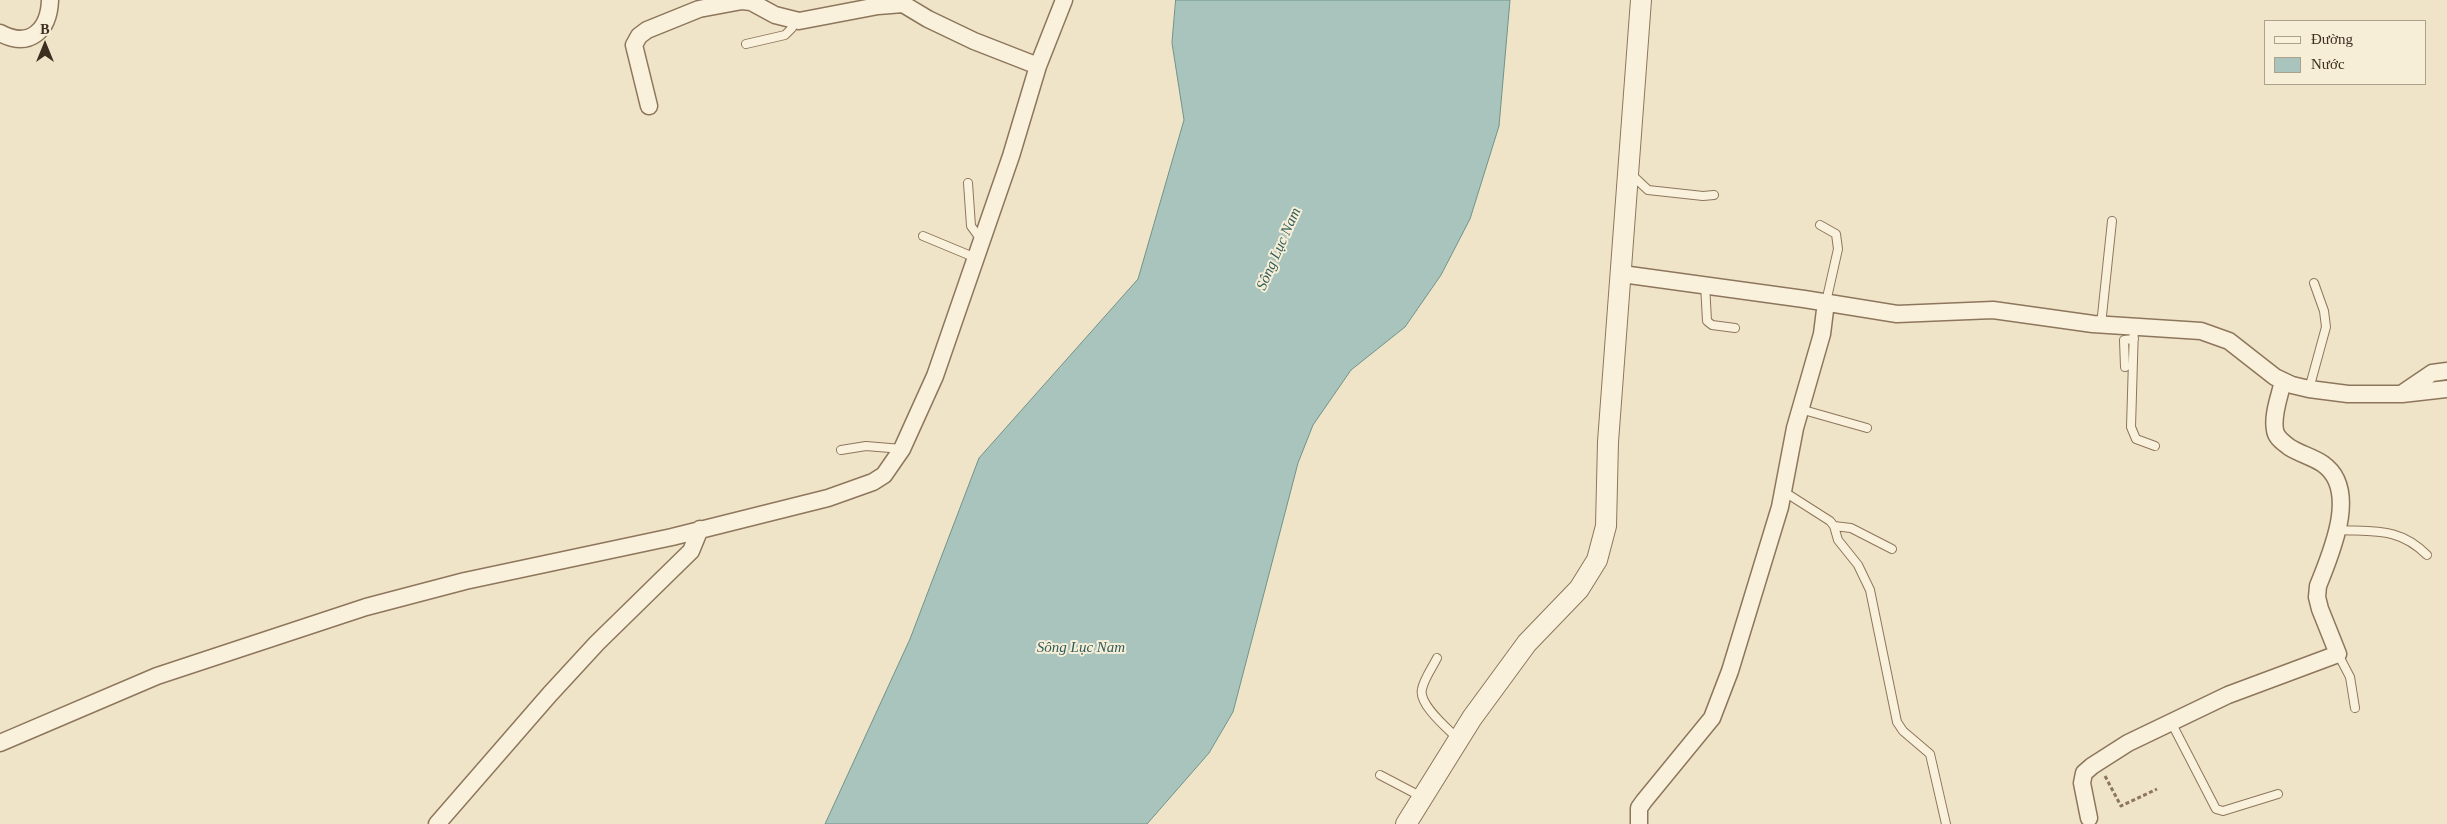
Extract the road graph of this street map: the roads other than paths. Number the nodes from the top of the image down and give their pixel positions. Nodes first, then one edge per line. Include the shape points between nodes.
1 (50, 0) edge
2 (1064, 0) edge
3 (1642, 0) edge
4 (904, 2) edge
5 (790, 21) junction
6 (0, 33) edge
7 (746, 44) dead end
8 (1038, 66) junction
9 (649, 106) dead end
10 (1629, 172) junction
11 (968, 183) dead end
12 (1714, 195) dead end
13 (2112, 221) dead end
14 (1820, 225) dead end
15 (923, 236) dead end
16 (982, 241) junction
17 (976, 258) junction
18 (1622, 274) junction
19 (1705, 284) junction
20 (2314, 284) dead end
21 (1826, 302) junction
22 (2101, 324) junction
23 (1735, 328) dead end
24 (2134, 333) junction
25 (2125, 367) dead end
26 (2447, 371) edge
27 (2283, 381) junction
28 (2447, 388) edge
29 (2309, 390) junction
30 (2402, 394) junction
31 (1800, 408) junction
32 (1867, 428) dead end
33 (2155, 446) dead end
34 (902, 449) junction
35 (841, 450) dead end
36 (1783, 491) junction
37 (1834, 526) junction
38 (700, 529) junction
39 (2338, 530) junction
40 (1892, 549) dead end
41 (2427, 555) dead end
42 (2338, 654) junction
43 (1437, 658) dead end
44 (2356, 708) dead end
45 (2171, 722) junction
46 (1458, 739) junction
47 (0, 743) edge
48 (1380, 775) dead end
49 (2278, 794) dead end
50 (1422, 798) junction
51 (2089, 818) dead end
52 (437, 824) edge
53 (1406, 824) edge
54 (1639, 824) edge
55 (1946, 824) edge

1 - 6 street via 48,20 34,36 24,40
2 - 8 street
3 - 10 street
4 - 5 street
4 - 8 street via 928,19 974,41
5 - 7 lane via 792,28 785,35
5 - 9 street via 742,0 699,9 647,30 634,45
8 - 16 street
10 - 12 lane via 1648,190
10 - 18 street
11 - 16 lane via 970,226
13 - 22 lane
14 - 21 lane via 1836,234 1838,242
15 - 17 lane
16 - 17 street
17 - 34 street via 935,376
18 - 19 street
18 - 46 street via 1608,442 1606,526 1597,560 1579,589 1527,643
19 - 21 street
19 - 23 lane via 1707,321 1712,325
20 - 29 lane via 2326,327
21 - 22 street via 1897,314 1993,310
21 - 31 street via 1822,334
22 - 24 street
24 - 25 lane via 2124,340
24 - 27 street via 2201,331 2217,335
24 - 33 lane via 2131,427 2136,439
26 - 30 street via 2432,373
27 - 29 street
27 - 39 street via 2274,431 2278,439 2323,464 2331,472 2342,508
28 - 30 street
29 - 30 street
31 - 32 lane
31 - 36 street
34 - 35 lane via 866,446
34 - 38 street via 884,475 873,482 828,498
36 - 37 lane
36 - 54 street via 1756,588 1712,718 1639,808
37 - 40 lane via 1851,528
37 - 55 lane via 1838,540 1858,565 1870,590 1897,722 1930,754
38 - 47 street via 466,581 366,608 157,676
38 - 52 street via 691,551 550,694
39 - 41 lane via 2394,534 2414,542
39 - 42 street via 2317,597
42 - 44 lane via 2350,676
42 - 45 street via 2252,685
43 - 46 lane via 1421,696
45 - 49 lane via 2216,809 2224,812
45 - 51 street via 2128,743 2084,773 2082,783
46 - 50 street
48 - 50 lane
50 - 53 street

